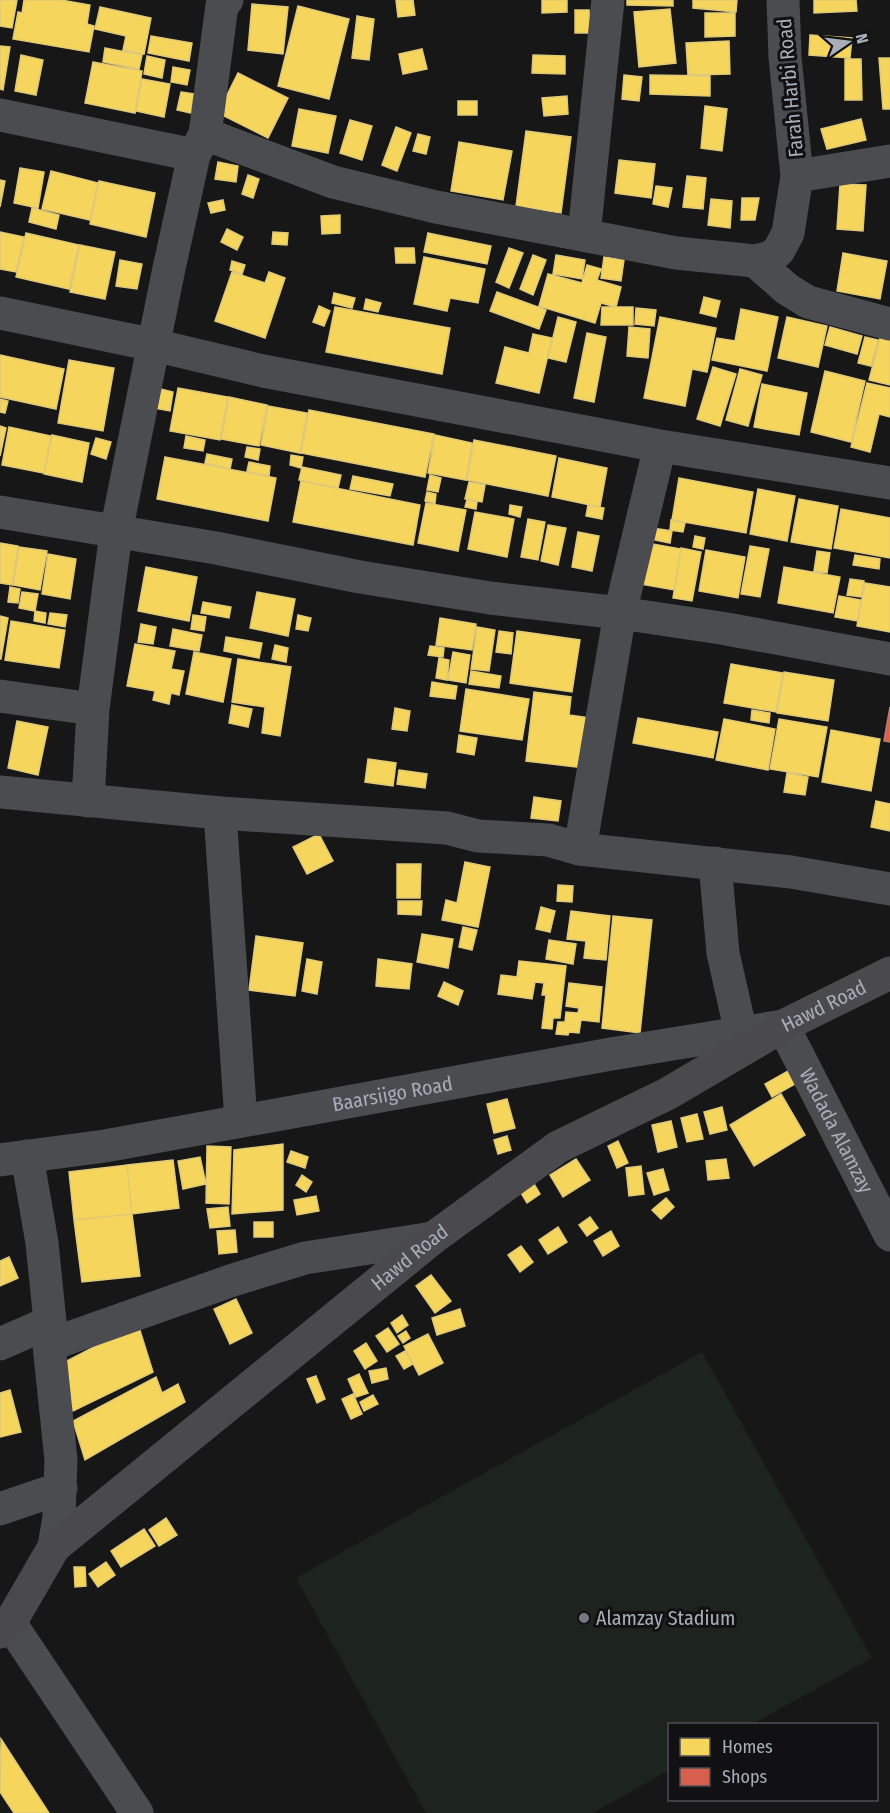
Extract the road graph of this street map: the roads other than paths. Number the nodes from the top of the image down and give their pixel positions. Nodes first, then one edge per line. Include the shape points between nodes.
1 (608, 0) edge
2 (783, 0) edge
3 (222, 2) edge
4 (0, 115) edge
5 (200, 144) junction
6 (890, 161) edge
7 (797, 176) junction
8 (584, 235) junction
9 (755, 261) junction
10 (0, 313) edge
11 (890, 324) edge
12 (154, 345) junction
13 (660, 446) junction
14 (890, 483) edge
15 (0, 512) edge
16 (116, 532) junction
17 (620, 613) junction
18 (890, 659) edge
19 (0, 696) edge
20 (93, 709) junction
21 (0, 792) edge
22 (88, 801) junction
23 (220, 813) junction
24 (580, 849) junction
25 (715, 863) junction
26 (890, 889) edge
27 (890, 973) edge
28 (783, 1026) junction
29 (741, 1033) junction
30 (240, 1121) junction
31 (13, 1158) edge
32 (890, 1234) edge
33 (433, 1238) junction
34 (50, 1334) junction
35 (0, 1344) edge
36 (61, 1488) junction
37 (0, 1509) edge
38 (54, 1547) junction
39 (5, 1627) edge
40 (136, 1813) edge

1 - 8 street
2 - 7 street, Farah Harbi Road
3 - 5 street
4 - 5 street
5 - 8 street via 436,207
5 - 12 street
6 - 7 street
7 - 9 street, Farah Harbi Road via 788,233 771,257
8 - 9 street via 676,254
9 - 11 street via 786,289 808,302
10 - 12 street
12 - 13 street via 263,371
12 - 16 street
13 - 14 street
13 - 17 street
15 - 16 street
16 - 17 street via 454,592
16 - 20 street
17 - 18 street
17 - 24 street
19 - 20 street
20 - 22 street
21 - 22 street
22 - 23 street
23 - 24 street via 447,828 478,836 548,840
23 - 30 street
24 - 25 street
25 - 26 street
25 - 29 street via 723,953
27 - 28 main road, Hawd Road
28 - 29 street, Baarsiigo Road
28 - 32 street, Wadada Alamzay
28 - 33 main road, Hawd Road via 667,1094 558,1147
29 - 30 street, Baarsiigo Road
30 - 31 street, Baarsiigo Road
31 - 34 street via 42,1243
33 - 34 street via 306,1258
33 - 38 main road, Hawd Road
34 - 35 street
34 - 36 street
36 - 37 street
36 - 38 street
38 - 39 main road, Hawd Road
39 - 40 street

